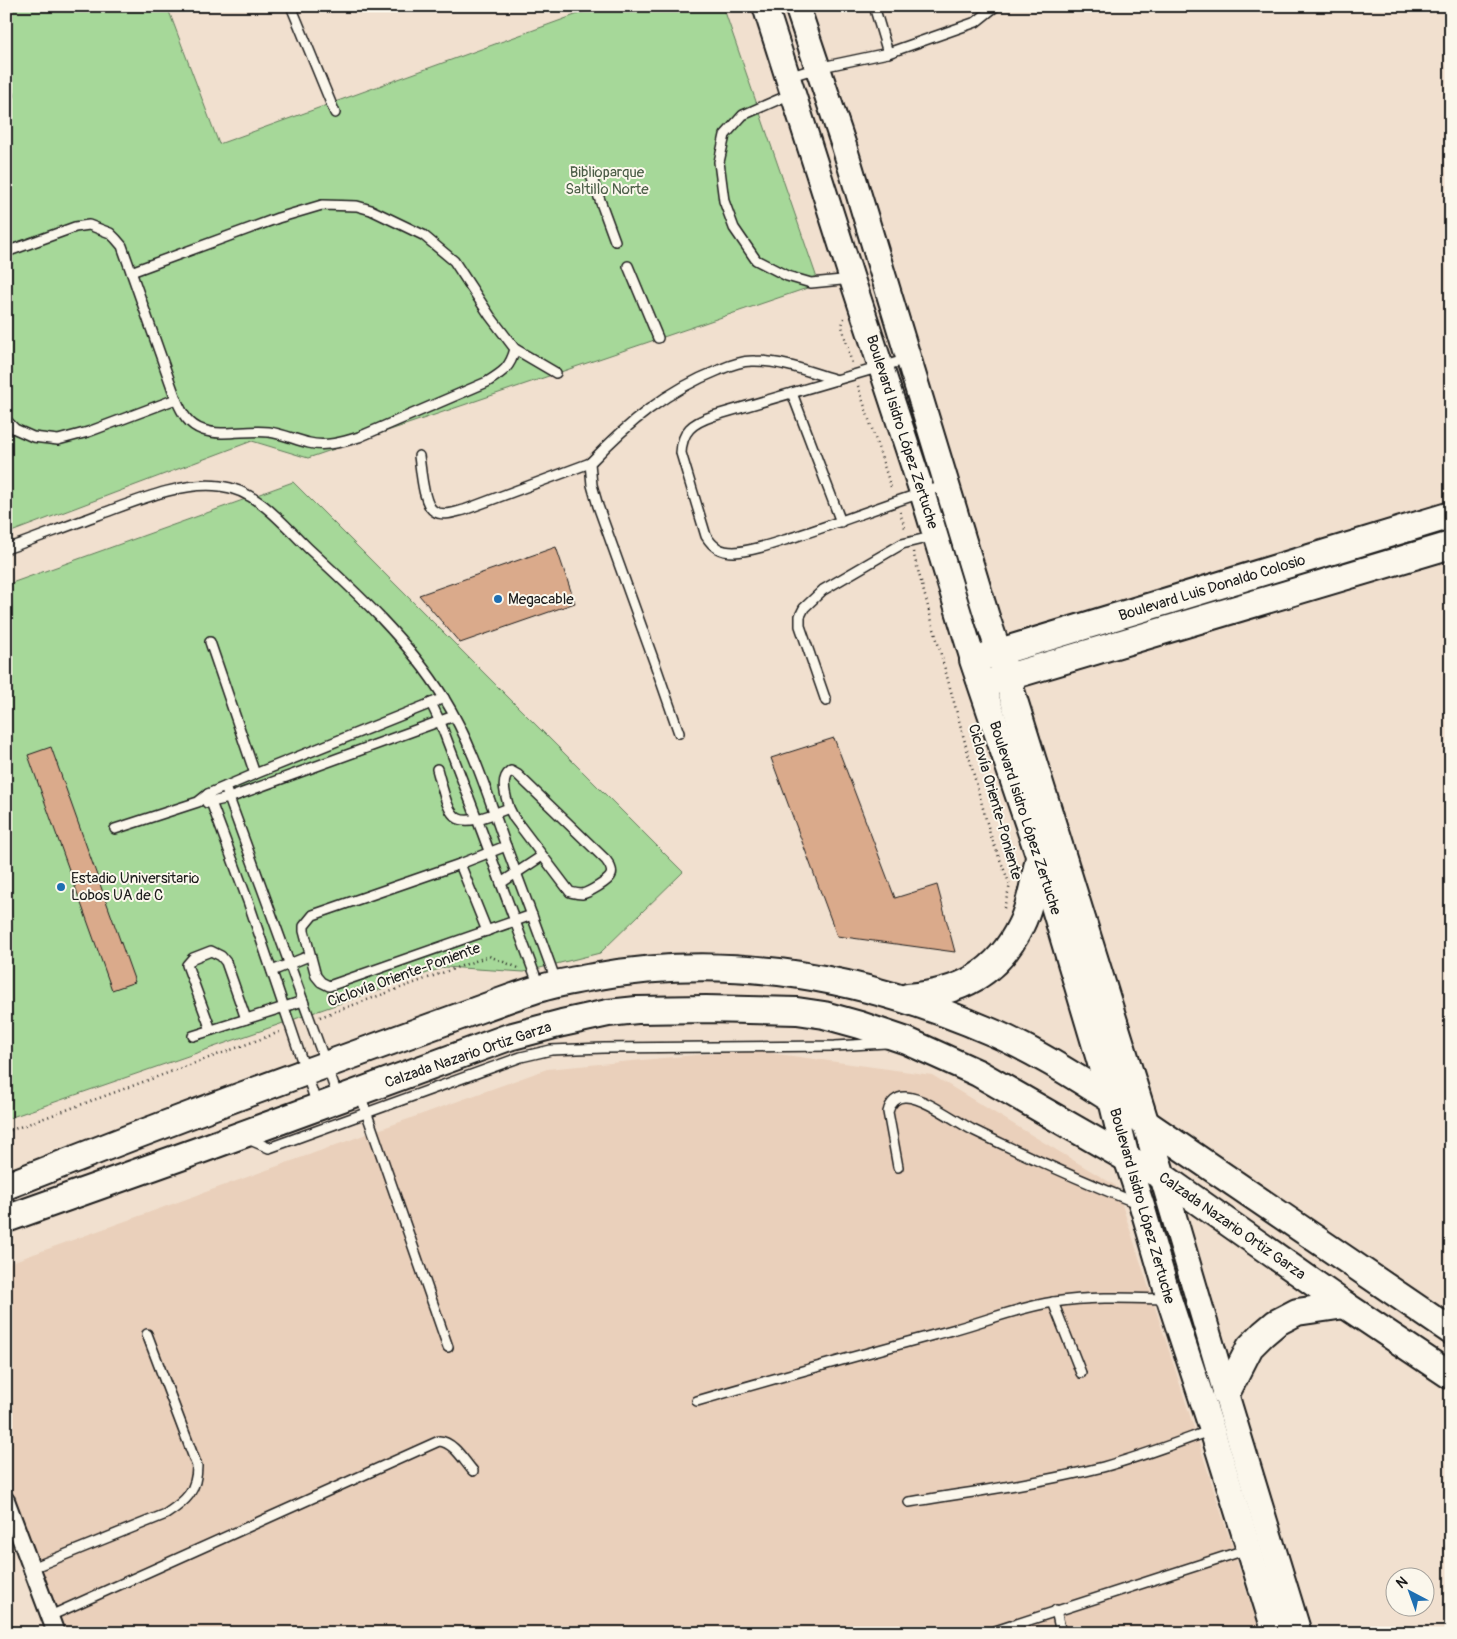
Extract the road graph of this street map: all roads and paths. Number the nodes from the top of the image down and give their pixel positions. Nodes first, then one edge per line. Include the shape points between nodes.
1 (291, 6) edge
2 (765, 6) edge
3 (797, 6) edge
4 (874, 6) edge
5 (996, 6) edge
6 (888, 53) junction
7 (817, 68) junction
8 (790, 85) junction
9 (336, 113) dead end
10 (590, 173) dead end
11 (615, 241) dead end
12 (6, 252) edge
13 (628, 266) dead end
14 (131, 272) junction
15 (852, 279) junction
16 (844, 316) dead end
17 (658, 338) dead end
18 (514, 349) junction
19 (908, 360) junction
20 (881, 367) junction
21 (556, 373) dead end
22 (855, 375) junction
23 (838, 380) junction
24 (792, 393) junction
25 (176, 399) junction
26 (6, 420) edge
27 (419, 456) dead end
28 (590, 463) junction
29 (947, 485) junction
30 (922, 492) junction
31 (896, 501) junction
32 (1451, 515) edge
33 (842, 522) junction
34 (936, 536) junction
35 (910, 542) junction
36 (1451, 545) edge
37 (6, 549) edge
38 (210, 642) dead end
39 (999, 652) junction
40 (973, 660) junction
41 (1007, 679) junction
42 (981, 685) junction
43 (444, 698) junction
44 (826, 701) dead end
45 (432, 703) junction
46 (454, 716) junction
47 (440, 722) junction
48 (679, 733) dead end
49 (437, 769) dead end
50 (255, 774) junction
51 (225, 787) junction
52 (229, 798) junction
53 (210, 799) junction
54 (509, 808) junction
55 (495, 813) junction
56 (477, 820) junction
57 (115, 829) dead end
58 (506, 846) junction
59 (490, 852) junction
60 (1039, 855) junction
61 (542, 856) junction
62 (460, 864) junction
63 (517, 873) junction
64 (501, 883) junction
65 (266, 899) junction
66 (249, 904) junction
67 (532, 915) junction
68 (1001, 920) dead end
69 (515, 922) junction
70 (487, 931) junction
71 (309, 956) junction
72 (290, 964) junction
73 (272, 971) junction
74 (544, 982) junction
75 (898, 998) junction
76 (302, 1001) junction
77 (284, 1006) junction
78 (246, 1019) junction
79 (310, 1021) junction
80 (291, 1028) junction
81 (211, 1030) junction
82 (193, 1036) dead end
83 (908, 1041) junction
84 (316, 1068) junction
85 (1112, 1100) junction
86 (345, 1103) junction
87 (1146, 1123) junction
88 (6, 1132) edge
89 (241, 1135) junction
90 (1126, 1158) junction
91 (898, 1167) dead end
92 (1162, 1176) junction
93 (6, 1186) edge
94 (1142, 1206) junction
95 (6, 1219) edge
96 (1169, 1299) junction
97 (1053, 1302) junction
98 (1345, 1304) junction
99 (1451, 1331) edge
100 (147, 1334) dead end
101 (448, 1347) dead end
102 (1081, 1373) dead end
103 (1451, 1376) edge
104 (1226, 1394) junction
105 (697, 1401) dead end
106 (1212, 1430) junction
107 (473, 1472) dead end
108 (6, 1500) edge
109 (909, 1502) dead end
110 (1259, 1544) junction
111 (32, 1568) junction
112 (1056, 1610) junction
113 (50, 1616) junction
114 (56, 1633) edge
115 (989, 1633) edge
116 (1060, 1633) edge
117 (1275, 1633) edge
118 (1299, 1633) edge

1 - 9 lane
2 - 8 main road, Boulevard Isidro López Zertuche
3 - 7 main road, Boulevard Isidro López Zertuche
4 - 6 lane
5 - 6 lane via 976,22
6 - 7 lane
7 - 8 lane
7 - 19 main road, Boulevard Isidro López Zertuche
8 - 15 main road, Boulevard Isidro López Zertuche
8 - 15 lane via 743,115 726,135 719,162 724,201 734,228 756,260 787,276 811,283
10 - 11 lane
12 - 14 lane via 74,227 89,225 116,238
13 - 17 lane
14 - 18 lane via 322,205 357,206 423,235 454,261
14 - 25 lane
15 - 20 main road, Boulevard Isidro López Zertuche
16 - 22 path, Ciclovía Oriente-Poniente via 842,326
18 - 21 lane
18 - 25 lane via 504,372 487,382 359,437 332,444 310,444 268,432 204,431 184,416
19 - 20 lane
19 - 29 main road, Boulevard Isidro López Zertuche
20 - 22 lane
20 - 30 main road, Boulevard Isidro López Zertuche
22 - 23 lane
22 - 31 path, Ciclovía Oriente-Poniente
23 - 24 lane
23 - 28 lane via 778,363 753,360 733,364 662,399 627,425
24 - 33 lane
24 - 33 lane via 698,421 689,429 682,442 681,453 706,536 712,546 734,552
25 - 26 lane via 58,440 32,437 15,429
27 - 28 lane via 429,507 434,512 449,514
28 - 48 lane via 598,506
29 - 30 lane
29 - 39 main road, Boulevard Isidro López Zertuche
30 - 31 lane
30 - 34 main road, Boulevard Isidro López Zertuche
31 - 33 lane
31 - 35 path, Ciclovía Oriente-Poniente
32 - 39 main road, Boulevard Luis Donaldo Colosio
34 - 35 lane
34 - 40 main road, Boulevard Isidro López Zertuche
35 - 44 lane via 823,590 804,608 800,626
35 - 68 path, Ciclovía Oriente-Poniente via 990,834 1010,885
36 - 41 main road, Boulevard Luis Donaldo Colosio
37 - 43 lane via 160,494 207,485 235,489 260,502 375,611 401,639
38 - 50 lane
39 - 40 main road, Boulevard Luis Donaldo Colosio
39 - 41 main road, Boulevard Isidro López Zertuche
40 - 42 main road, Boulevard Isidro López Zertuche
41 - 42 main road, Boulevard Luis Donaldo Colosio
41 - 87 main road, Boulevard Isidro López Zertuche
42 - 60 main road, Boulevard Isidro López Zertuche
43 - 45 lane
43 - 46 lane
45 - 47 lane
45 - 50 lane
46 - 47 lane
46 - 55 lane
47 - 52 lane
47 - 56 lane
49 - 56 lane via 452,814 461,820
50 - 51 lane
51 - 52 lane
51 - 53 lane
52 - 53 lane
52 - 65 lane
53 - 57 lane
53 - 66 lane
54 - 55 lane
54 - 61 lane
54 - 61 lane via 504,781 511,771 606,860 612,871 608,880 586,892 573,893
55 - 56 lane
55 - 58 lane
56 - 59 lane
58 - 59 lane
58 - 63 lane
59 - 62 lane
59 - 64 lane
60 - 75 main road via 1022,924 1009,946 987,970 951,990
60 - 85 main road, Boulevard Isidro López Zertuche
61 - 63 lane
62 - 70 lane
62 - 71 lane via 313,915 304,926
63 - 64 lane
63 - 67 lane
64 - 69 lane
65 - 66 lane
65 - 72 lane
66 - 73 lane
67 - 69 lane
67 - 74 lane
69 - 70 lane
69 - 74 lane
70 - 71 lane via 329,986 318,979
71 - 72 lane
72 - 73 lane
72 - 76 lane
73 - 77 lane
74 - 75 main road via 648,970 766,970 824,978
74 - 79 path, Ciclovía Oriente-Poniente via 489,956
74 - 84 main road
75 - 85 main road via 930,1007 997,1035
76 - 77 lane
76 - 79 lane
77 - 78 lane
77 - 80 lane
78 - 81 lane
78 - 81 lane via 226,962 211,951 193,958 188,965
79 - 84 lane
80 - 84 lane
80 - 88 path
81 - 82 lane
83 - 86 lane via 835,1046 551,1050
83 - 86 main road, Calzada Nazario Ortiz Garza via 824,1015 797,1011 706,1009 608,1013 509,1037
83 - 90 main road, Calzada Nazario Ortiz Garza via 978,1073
84 - 86 lane
84 - 86 lane
84 - 93 main road via 151,1128
85 - 87 main road
85 - 90 main road, Boulevard Isidro López Zertuche
86 - 89 main road, Calzada Nazario Ortiz Garza
86 - 89 lane via 269,1148
86 - 101 lane
87 - 92 main road, Boulevard Isidro López Zertuche
87 - 99 main road
89 - 95 main road, Calzada Nazario Ortiz Garza
90 - 92 main road, Calzada Nazario Ortiz Garza
90 - 94 main road, Boulevard Isidro López Zertuche
91 - 94 lane via 888,1112 889,1106 902,1096 921,1101 1052,1168
92 - 98 main road, Calzada Nazario Ortiz Garza
92 - 104 main road, Boulevard Isidro López Zertuche
94 - 96 main road, Boulevard Isidro López Zertuche
96 - 97 lane via 1105,1298
96 - 106 main road, Boulevard Isidro López Zertuche
97 - 102 lane
97 - 105 lane
98 - 103 main road, Calzada Nazario Ortiz Garza
98 - 104 main road via 1297,1312 1276,1323 1250,1348
100 - 111 lane via 197,1466 191,1494 166,1514
104 - 110 main road, Boulevard Isidro López Zertuche
106 - 109 lane via 1145,1454 1067,1475
106 - 110 main road, Boulevard Isidro López Zertuche
107 - 113 lane via 451,1445 439,1441
108 - 111 street
110 - 112 lane
110 - 117 main road, Boulevard Isidro López Zertuche
110 - 118 main road, Boulevard Isidro López Zertuche
111 - 113 street
112 - 115 lane
112 - 116 lane
113 - 114 street

